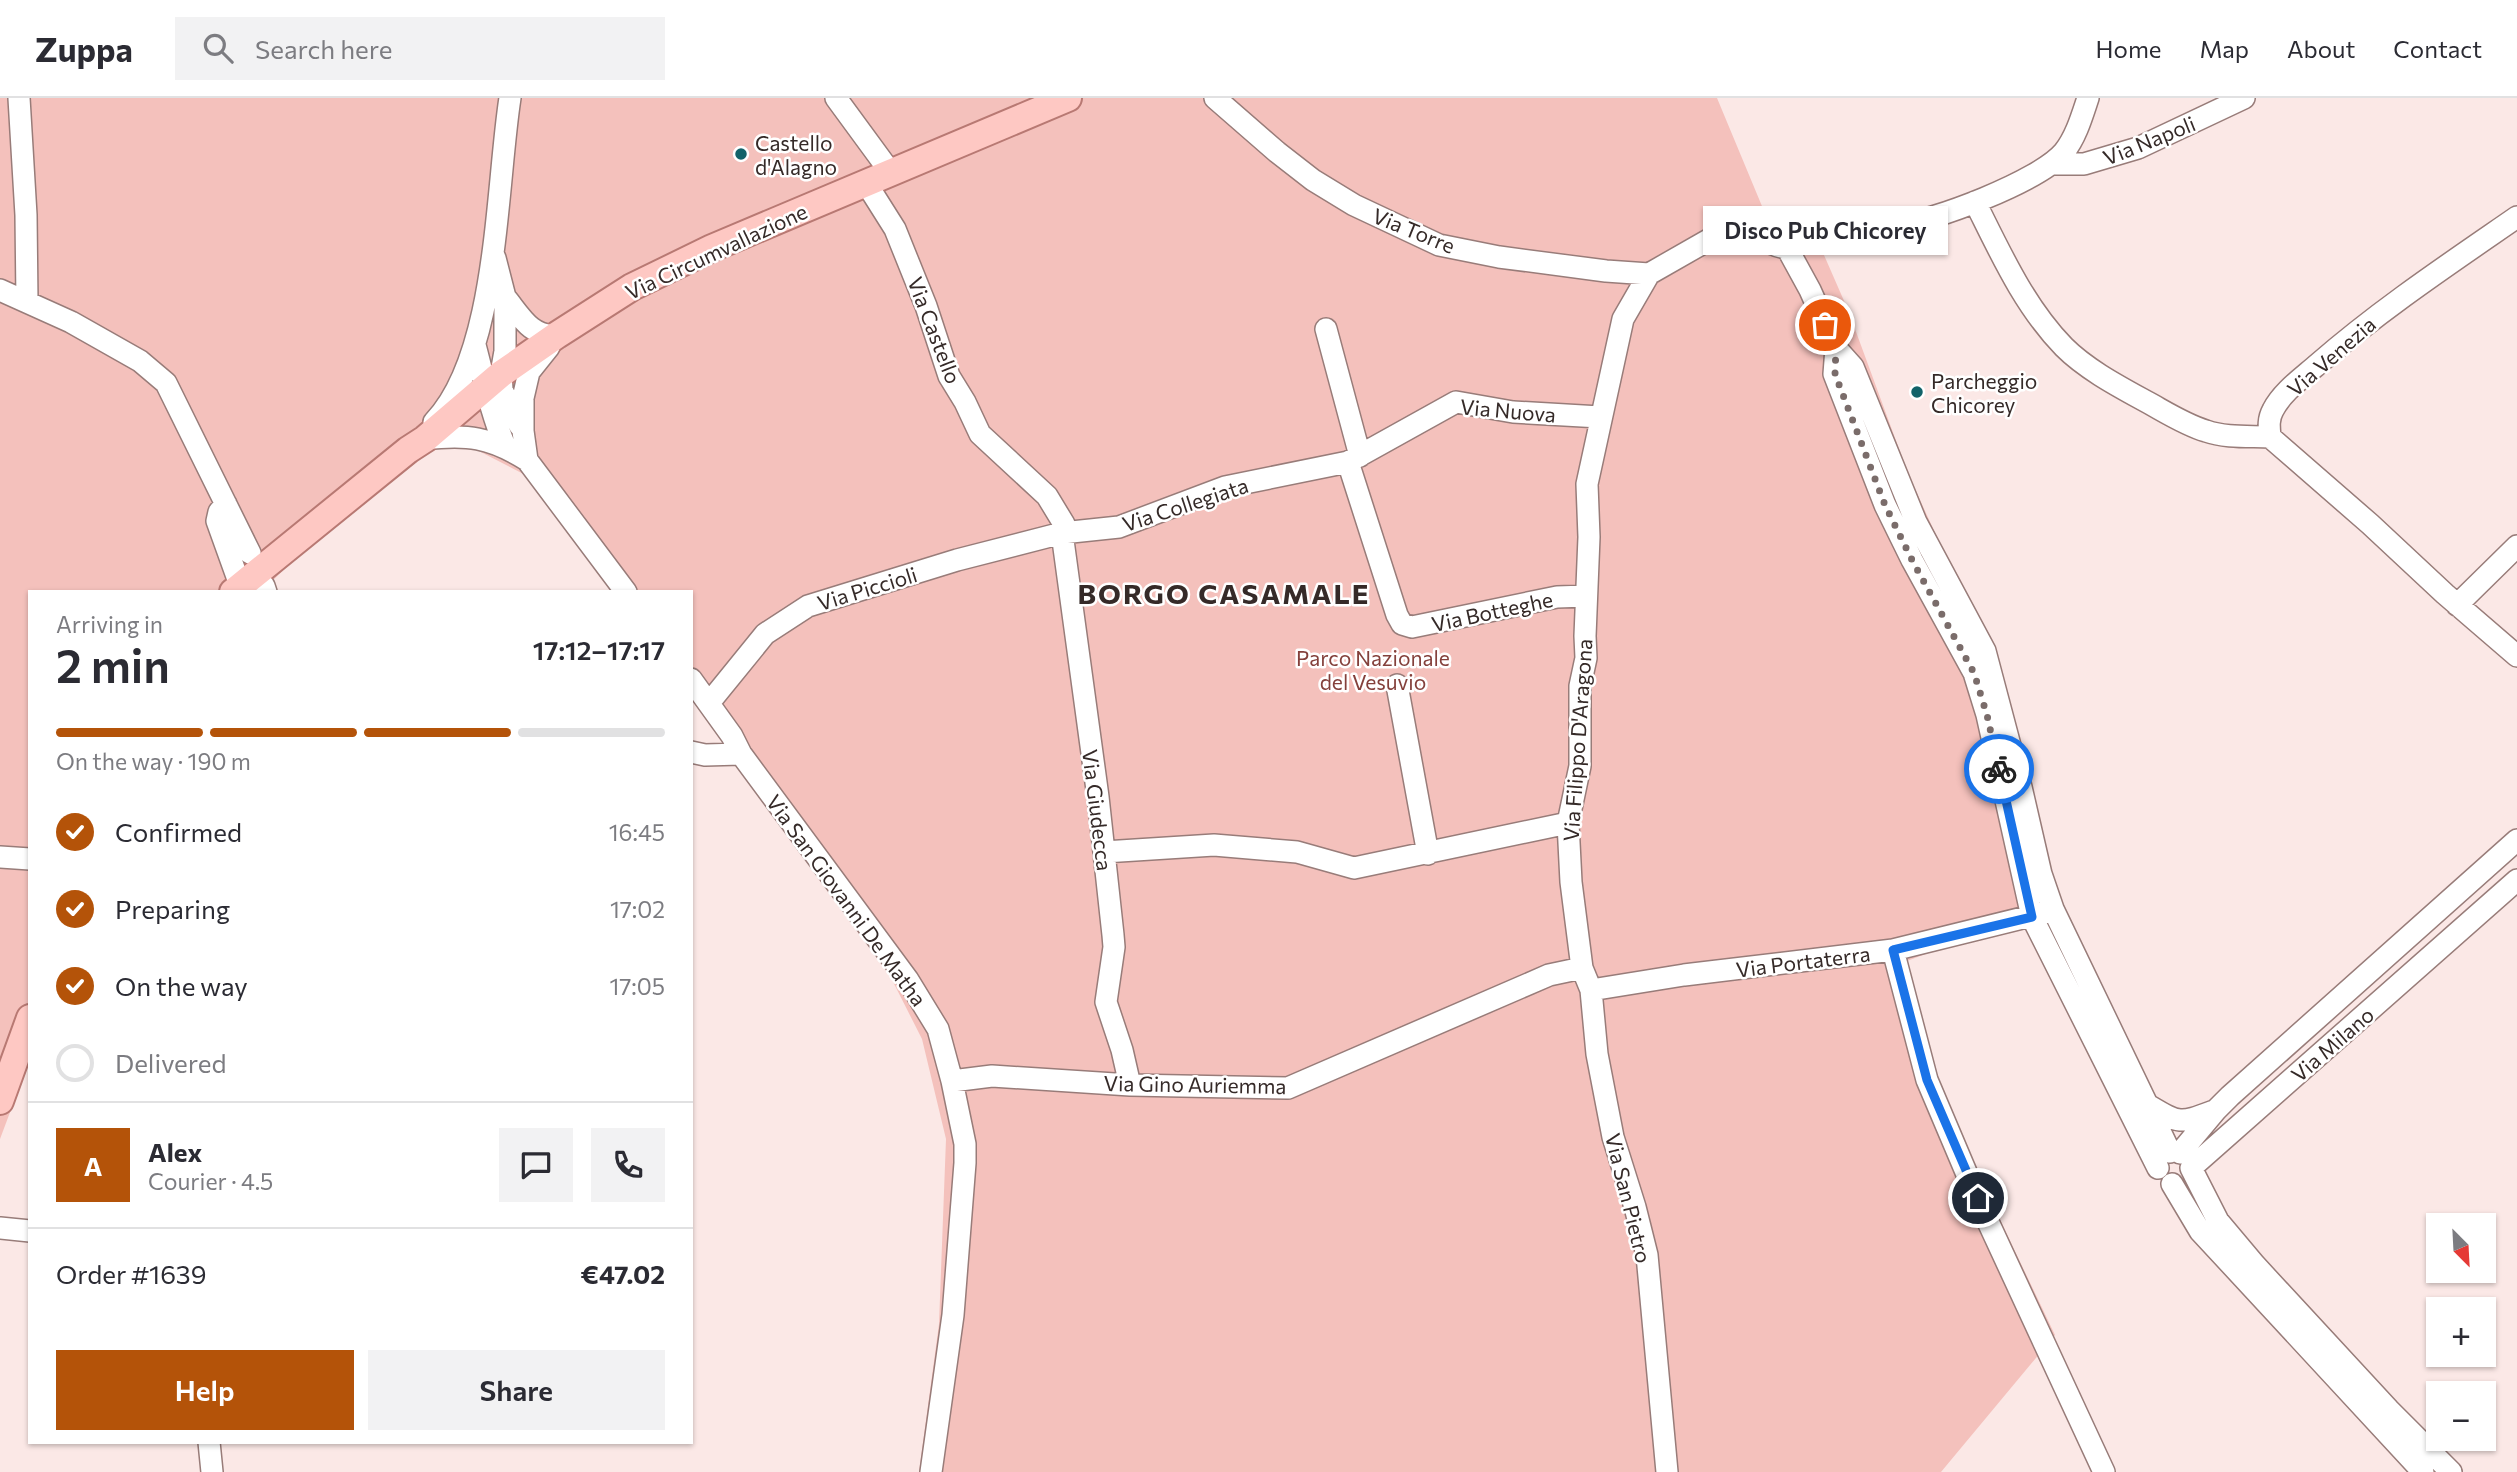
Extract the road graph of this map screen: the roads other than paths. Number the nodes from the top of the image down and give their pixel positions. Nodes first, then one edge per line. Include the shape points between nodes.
1 (19, 98) edge
2 (510, 98) edge
3 (836, 98) edge
4 (1068, 98) edge
5 (1215, 98) edge
6 (2088, 98) edge
7 (2244, 98) edge
8 (2051, 164) junction
9 (878, 178) junction
10 (1975, 202) junction
11 (2517, 217) edge
12 (493, 246) junction
13 (1787, 248) junction
14 (1649, 274) junction
15 (0, 290) edge
16 (505, 297) junction
17 (27, 301) junction
18 (1326, 329) dead end
19 (563, 331) junction
20 (475, 345) junction
21 (1836, 348) junction
22 (494, 380) junction
23 (1600, 417) junction
24 (523, 431) junction
25 (2270, 437) junction
26 (416, 444) junction
27 (505, 446) junction
28 (1354, 459) junction
29 (527, 460) junction
30 (226, 503) junction
31 (1062, 533) junction
32 (2517, 546) edge
33 (250, 553) dead end
34 (251, 589) edge
35 (624, 590) edge
36 (1586, 596) junction
37 (2457, 605) junction
38 (2517, 656) edge
39 (693, 682) edge
40 (1397, 685) dead end
41 (709, 703) junction
42 (693, 752) edge
43 (741, 754) junction
44 (1568, 823) junction
45 (2517, 840) edge
46 (1104, 852) junction
47 (1428, 854) junction
48 (0, 857) edge
49 (28, 859) edge
50 (2517, 880) edge
51 (2053, 909) junction
52 (2032, 917) junction
53 (1893, 950) junction
54 (1581, 968) junction
55 (1591, 990) junction
56 (28, 1024) edge
57 (953, 1081) junction
58 (1130, 1085) junction
59 (0, 1101) edge
60 (2148, 1105) junction
61 (2216, 1110) junction
62 (2174, 1165) junction
63 (0, 1228) edge
64 (28, 1231) edge
65 (209, 1444) edge
66 (212, 1472) edge
67 (931, 1472) edge
68 (1667, 1472) edge
69 (2104, 1472) edge
70 (2423, 1472) edge
71 (2451, 1472) edge

1 - 17 street
2 - 12 street
3 - 9 street, Via Castello
4 - 9 main road, Via Circumvallazione
5 - 14 street, Via Torre via 1313,180 1439,245 1499,257
6 - 8 street via 2065,151
7 - 8 street, Via Napoli via 2138,148 2084,164
8 - 10 street
9 - 19 main road, Via Circumvallazione via 673,266
9 - 31 street, Via Castello via 949,376 980,434 1047,496 1064,524
10 - 13 street via 1906,224 1817,230
10 - 25 street via 2007,265 2064,347 2129,392 2191,426 2218,434
11 - 25 street, Via Venezia via 2355,333 2288,391 2273,409
12 - 16 street
12 - 20 street
13 - 14 street via 1773,247 1733,226
13 - 21 street
14 - 23 street, Via Filippo D'Aragona via 1623,318
15 - 17 street
16 - 19 street via 539,334
16 - 22 street via 505,351
17 - 30 street via 140,361 166,383
18 - 28 street
19 - 22 main road, Via Circumvallazione
19 - 24 street via 529,372
20 - 22 street
20 - 26 street via 444,411
21 - 51 street via 1853,367 1916,522 1985,652
21 - 52 street via 1835,374 1885,505 1974,673
22 - 24 street
22 - 26 main road, Via Circumvallazione
22 - 27 street via 488,400
23 - 28 street, Via Nuova via 1513,412 1456,402
23 - 36 street, Via Filippo D'Aragona via 1587,484
24 - 29 street
25 - 37 street
26 - 27 street via 462,435
26 - 34 main road, Via Circumvallazione
27 - 29 street
28 - 31 street, Via Collegiata via 1225,487 1119,527
28 - 36 street, Via Botteghe via 1374,549 1402,624 1412,627 1557,597
29 - 35 street
30 - 33 street
30 - 34 street via 218,521
31 - 41 street, Via Piccioli via 807,606 765,634
31 - 46 street, Via Giudecca
32 - 37 street
36 - 44 street, Via Filippo D'Aragona via 1580,766
37 - 38 street
39 - 41 street, Via San Giovanni De Matha
40 - 47 street
41 - 43 street, Via San Giovanni De Matha
42 - 43 street
43 - 57 street, Via San Giovanni De Matha via 908,980 938,1029
44 - 47 street
44 - 54 street, Via Filippo D'Aragona
45 - 61 street, Via Milano
46 - 47 street via 1214,845 1297,852 1354,868
46 - 58 street, Via Giudecca via 1114,947 1106,1002
48 - 49 street
50 - 62 street, Via Milano
51 - 52 street, Via Portaterra
51 - 60 street
52 - 53 street, Via Portaterra
52 - 62 street
53 - 55 street, Via Portaterra
53 - 69 street via 1927,1080
54 - 55 street, Via San Pietro
54 - 58 street, Via Gino Auriemma via 1549,975 1288,1088
55 - 68 street, Via San Pietro via 1613,1138 1647,1255
56 - 59 main road
57 - 58 street, Via Gino Auriemma via 1003,1076
57 - 67 street, Via San Giovanni De Matha via 965,1163 953,1315
60 - 61 street, Via Milano via 2176,1121
60 - 62 street
61 - 62 street, Via Milano
62 - 70 street via 2200,1231
62 - 71 street via 2255,1265
63 - 64 street
65 - 66 street

